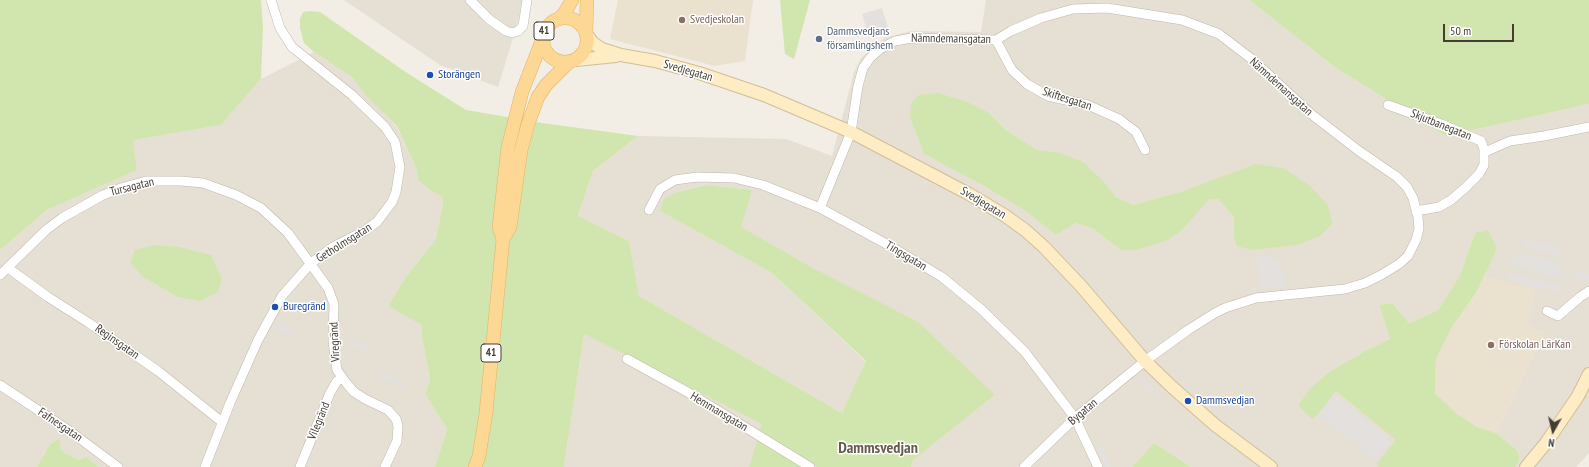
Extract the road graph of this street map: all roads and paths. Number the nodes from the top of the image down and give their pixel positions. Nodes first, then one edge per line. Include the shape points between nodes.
1 (271, 0) edge
2 (470, 0) edge
3 (527, 0) edge
4 (572, 0) edge
5 (587, 0) edge
6 (559, 19) junction
7 (586, 34) junction
8 (542, 38) junction
9 (996, 40) junction
10 (621, 55) junction
11 (572, 61) junction
12 (1388, 105) dead end
13 (1589, 127) edge
14 (851, 132) junction
15 (1145, 150) dead end
16 (1484, 152) junction
17 (820, 208) junction
18 (649, 210) dead end
19 (1416, 211) junction
20 (503, 239) junction
21 (311, 263) junction
22 (8, 268) junction
23 (0, 275) edge
24 (1589, 291) edge
25 (1547, 311) dead end
26 (627, 359) dead end
27 (1145, 361) junction
28 (1589, 374) edge
29 (342, 378) junction
30 (0, 385) edge
31 (1075, 418) junction
32 (222, 422) junction
33 (118, 467) edge
34 (204, 467) edge
35 (300, 467) edge
36 (385, 467) edge
37 (475, 467) edge
38 (810, 467) edge
39 (1024, 467) edge
40 (1098, 467) edge
41 (1271, 467) edge
42 (1526, 467) edge

1 - 21 street, Getholmsgatan via 280,28 292,47 352,95 385,127 395,142 400,167 392,202 377,222
2 - 3 street via 490,20 512,33 518,32 523,26
4 - 6 main road, 41
5 - 7 main road, 41
6 - 7 main road, 41 via 575,20
6 - 8 main road, 41 via 548,26
7 - 10 street, Svedjegatan via 602,49
7 - 11 main road, 41 via 585,50
8 - 11 main road, 41 via 544,48 550,57 559,62
8 - 20 main road, 41 via 522,92 508,147 499,227
9 - 14 street, Nämndemansgatan via 912,38 895,41 880,49 863,68
9 - 15 street, Skiftesgatan via 1012,70 1027,84 1048,96 1088,105 1119,119 1136,132
9 - 19 street, Nämndemansgatan via 1041,18 1073,9 1107,8 1182,20 1219,34 1253,60 1311,114 1397,177 1410,193
10 - 11 street, Svedjegatan
10 - 14 street, Svedjegatan via 699,73 784,103
11 - 20 main road, 41 via 546,85 538,97 521,150 510,227
12 - 16 street, Skjutbanegatan via 1481,141
13 - 16 street via 1510,141
14 - 17 street, Nämndemansgatan
14 - 27 street, Svedjegatan via 969,194 1025,230 1081,286
16 - 19 street via 1484,165 1479,174 1451,200 1439,207
17 - 18 street, Tingsgatan via 763,185 734,178 697,177 675,180 660,189
17 - 31 street, Tingsgatan via 942,277 981,309 1025,352
19 - 27 street, Nämndemansgatan via 1419,229 1408,256 1381,275 1365,283 1345,288 1256,298 1225,308 1193,326
20 - 37 main road, 41 via 486,413
21 - 22 street, Tursagatan via 288,233 261,208 222,189 203,183 160,180 121,188 103,194 82,206 46,230
21 - 29 street, Viregränd via 333,298 333,342 337,370
21 - 32 street, Getholmsgatan via 282,296 267,321
22 - 23 street, Tursagatan
22 - 32 street, Reginsgatan via 158,371
24 - 25 street via 1558,316
26 - 38 street, Hemmansgatan via 691,394
27 - 31 street, Bygatan
27 - 41 street, Svedjegatan via 1215,425
28 - 42 street via 1578,396
29 - 35 street, Vilegränd via 330,393
29 - 36 street via 354,392 388,410 396,419 399,433
30 - 33 street, Fafnesgatan
31 - 39 street, Bygatan
31 - 40 street, Tingsgatan
32 - 34 street, Getholmsgatan

